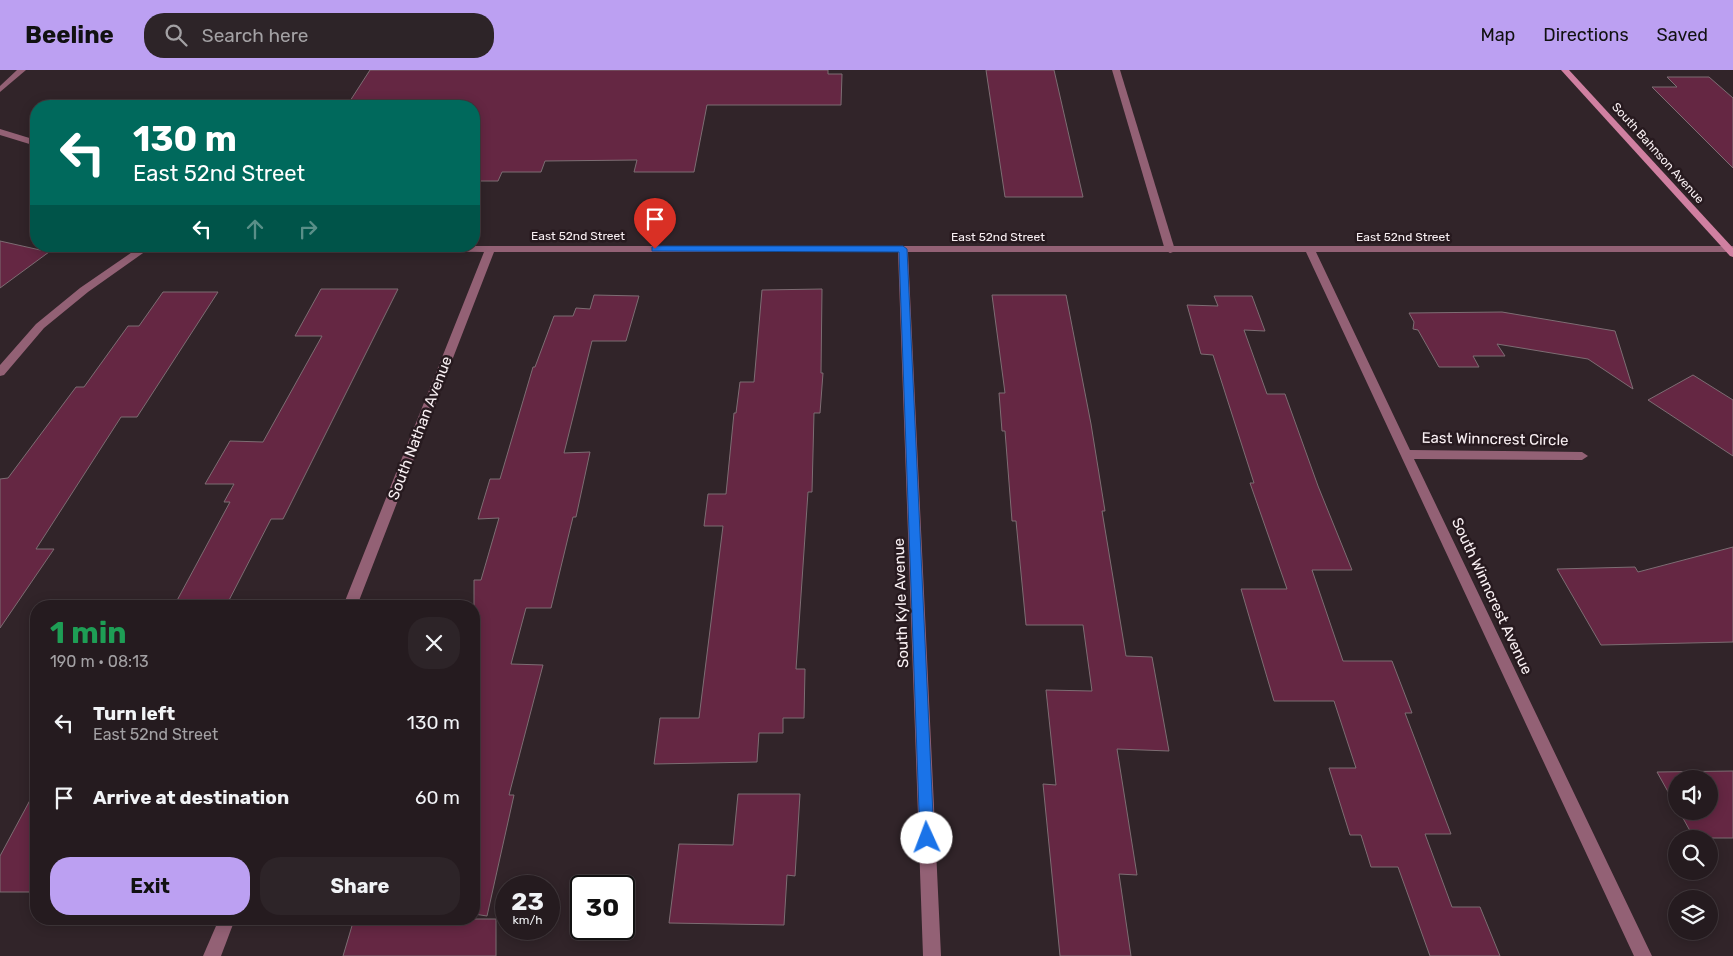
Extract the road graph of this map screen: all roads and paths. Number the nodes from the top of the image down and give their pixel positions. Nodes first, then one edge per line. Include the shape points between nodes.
1 (22, 70) edge
2 (1116, 70) edge
3 (1565, 70) edge
4 (0, 90) edge
5 (0, 132) edge
6 (30, 141) edge
7 (480, 249) edge
8 (490, 249) junction
9 (903, 249) junction
10 (1170, 250) junction
11 (1310, 250) junction
12 (1732, 250) edge
13 (139, 252) edge
14 (0, 372) edge
15 (1407, 454) junction
16 (1582, 456) dead end
17 (352, 600) edge
18 (224, 925) edge
19 (212, 956) edge
20 (932, 956) edge
21 (1643, 956) edge

1 - 4 street
2 - 10 street
3 - 12 street, South Bahnson Avenue
5 - 6 street
7 - 8 street, East 52nd Street
8 - 9 street, East 52nd Street
8 - 17 street, South Nathan Avenue
9 - 10 street, East 52nd Street
9 - 20 street, South Kyle Avenue
10 - 11 street, East 52nd Street
11 - 12 street, East 52nd Street
11 - 15 street, South Winncrest Avenue
13 - 14 street via 84,290 40,326
15 - 16 street, East Winncrest Circle
15 - 21 street, South Winncrest Avenue
18 - 19 street

